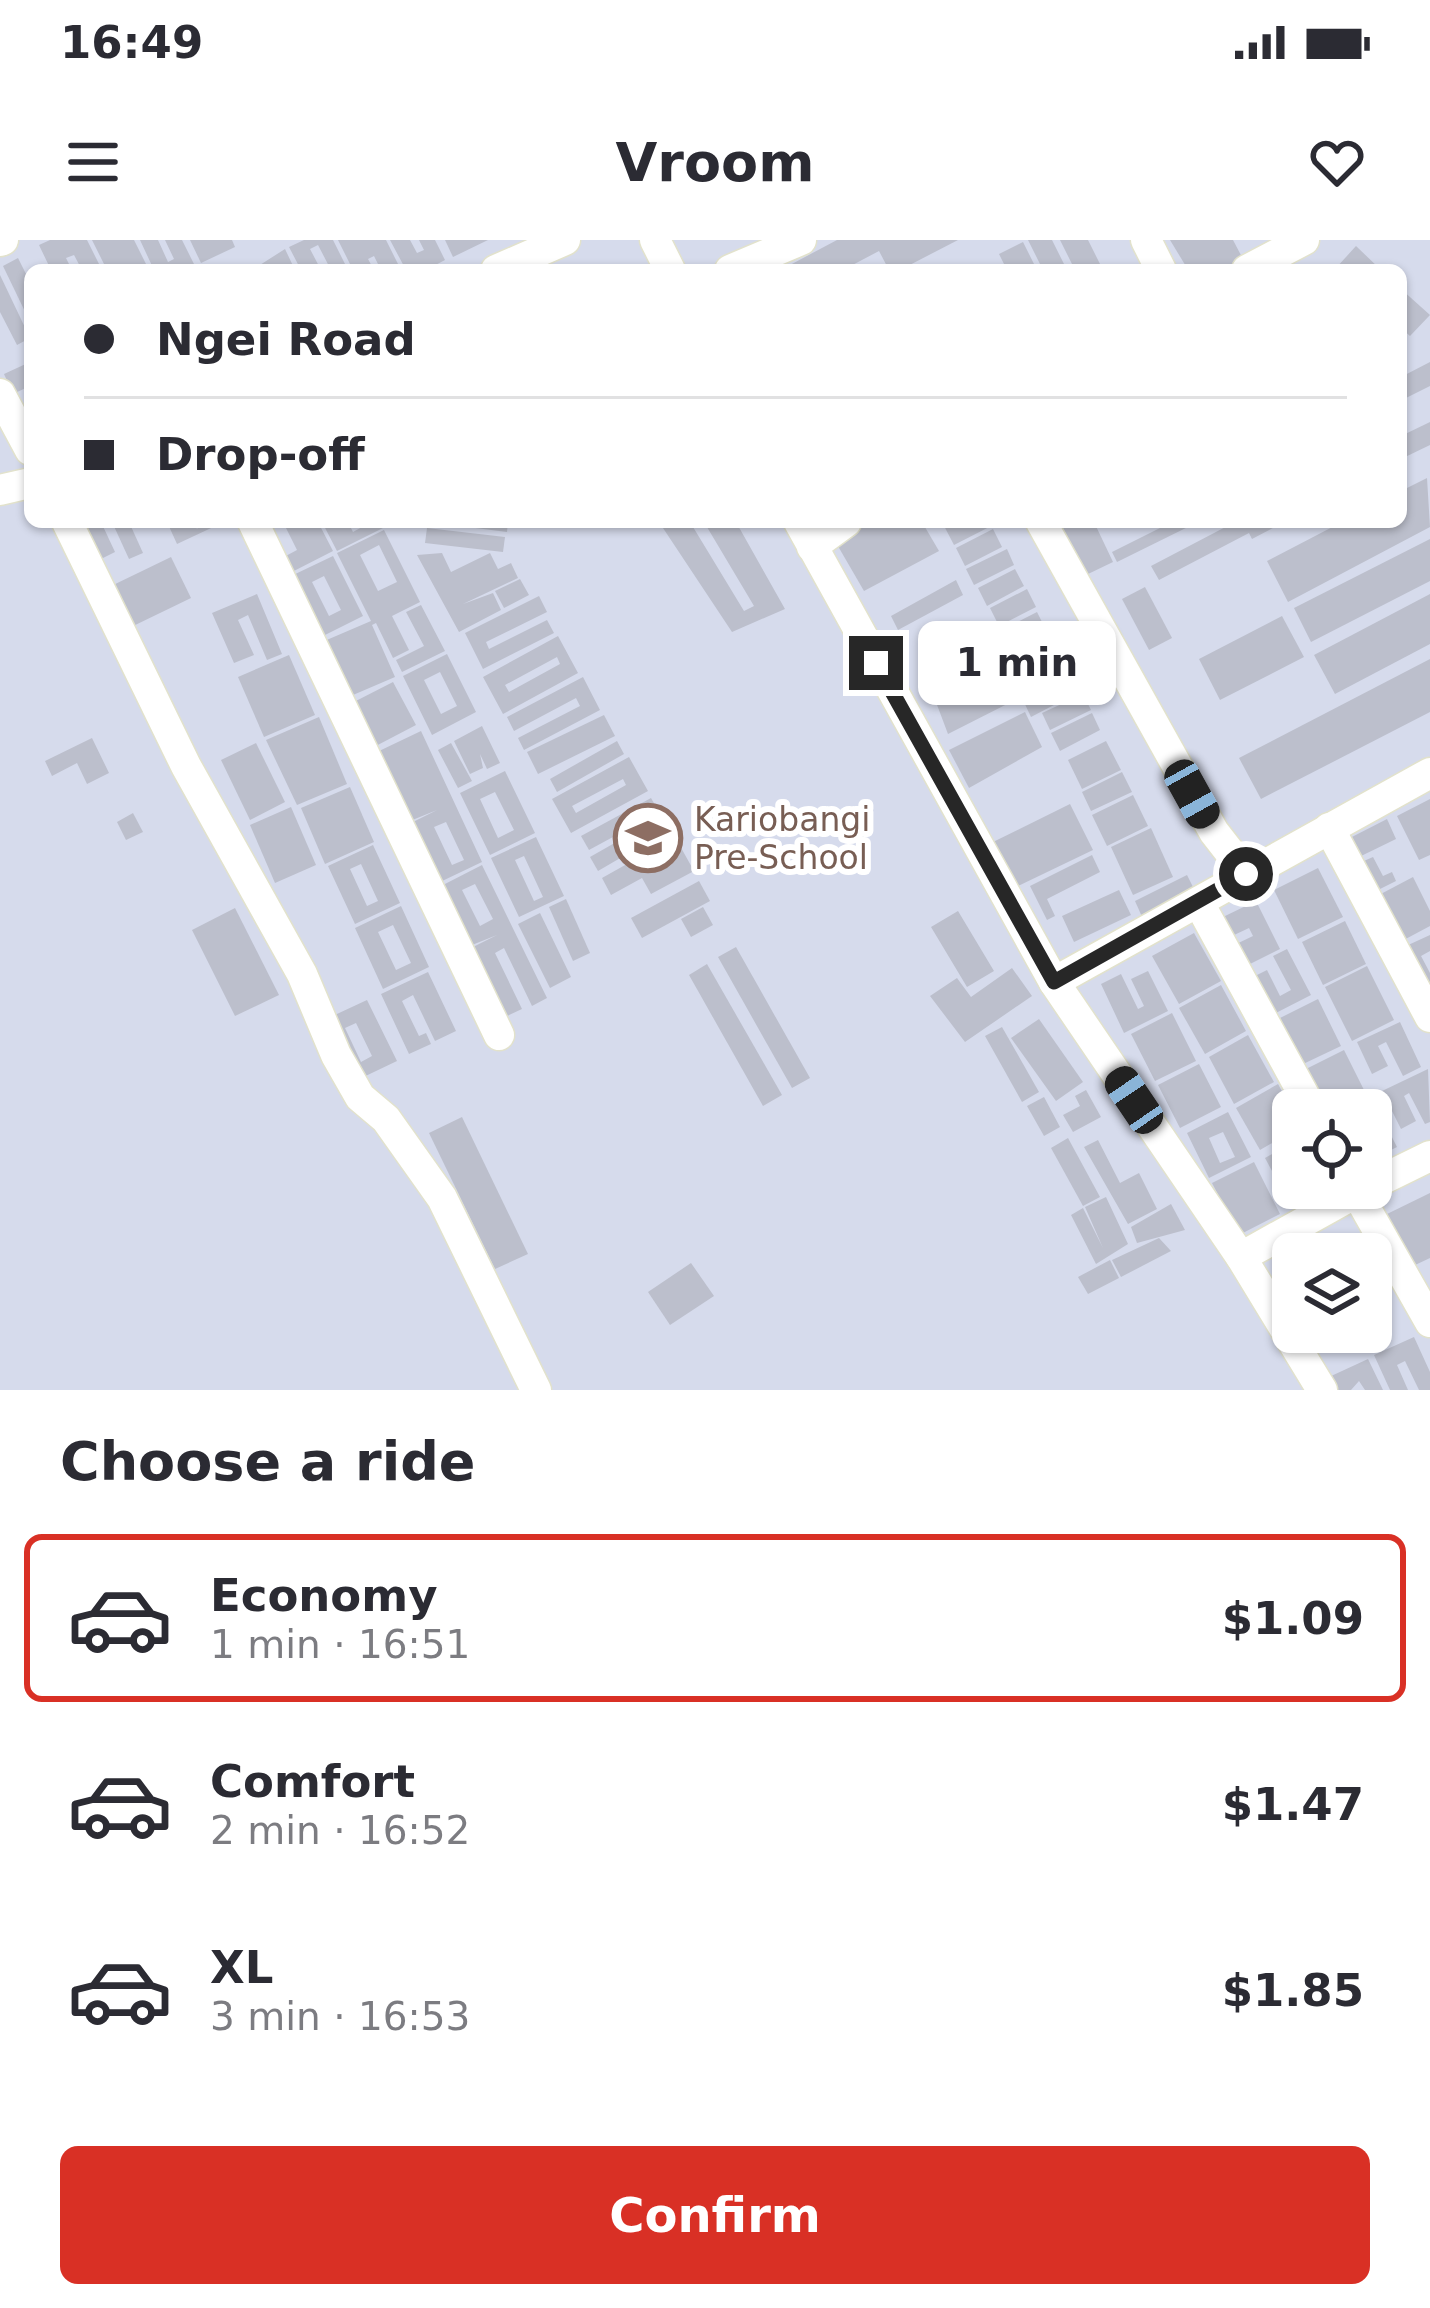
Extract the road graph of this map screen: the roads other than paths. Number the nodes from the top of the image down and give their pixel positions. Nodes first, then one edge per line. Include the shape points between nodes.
1 (565, 240) edge
2 (801, 240) edge
3 (1304, 240) edge
4 (1272, 247) edge
5 (510, 264) edge
6 (744, 264) edge
7 (0, 394) edge
8 (24, 439) edge
9 (70, 528) edge
10 (256, 528) edge
11 (1044, 528) edge
12 (806, 535) edge
13 (1430, 772) edge
14 (1329, 828) junction
15 (1246, 874) junction
16 (1199, 903) junction
17 (1054, 982) junction
18 (1430, 1018) edge
19 (499, 1035) dead end
20 (1301, 1089) edge
21 (1430, 1156) edge
22 (1392, 1174) edge
23 (1325, 1209) edge
24 (1373, 1209) edge
25 (1241, 1257) junction
26 (1430, 1322) edge
27 (536, 1390) edge
28 (1322, 1390) edge

1 - 5 street
2 - 6 street
3 - 4 street
7 - 8 street
9 - 27 street via 186,766 302,974 336,1055 442,1198
10 - 19 street
11 - 15 street via 1214,832
12 - 17 street
13 - 14 street
14 - 15 street
14 - 18 street
15 - 16 street
16 - 17 street
16 - 20 street
17 - 25 street
21 - 22 street
23 - 25 street
24 - 26 street
25 - 28 street

